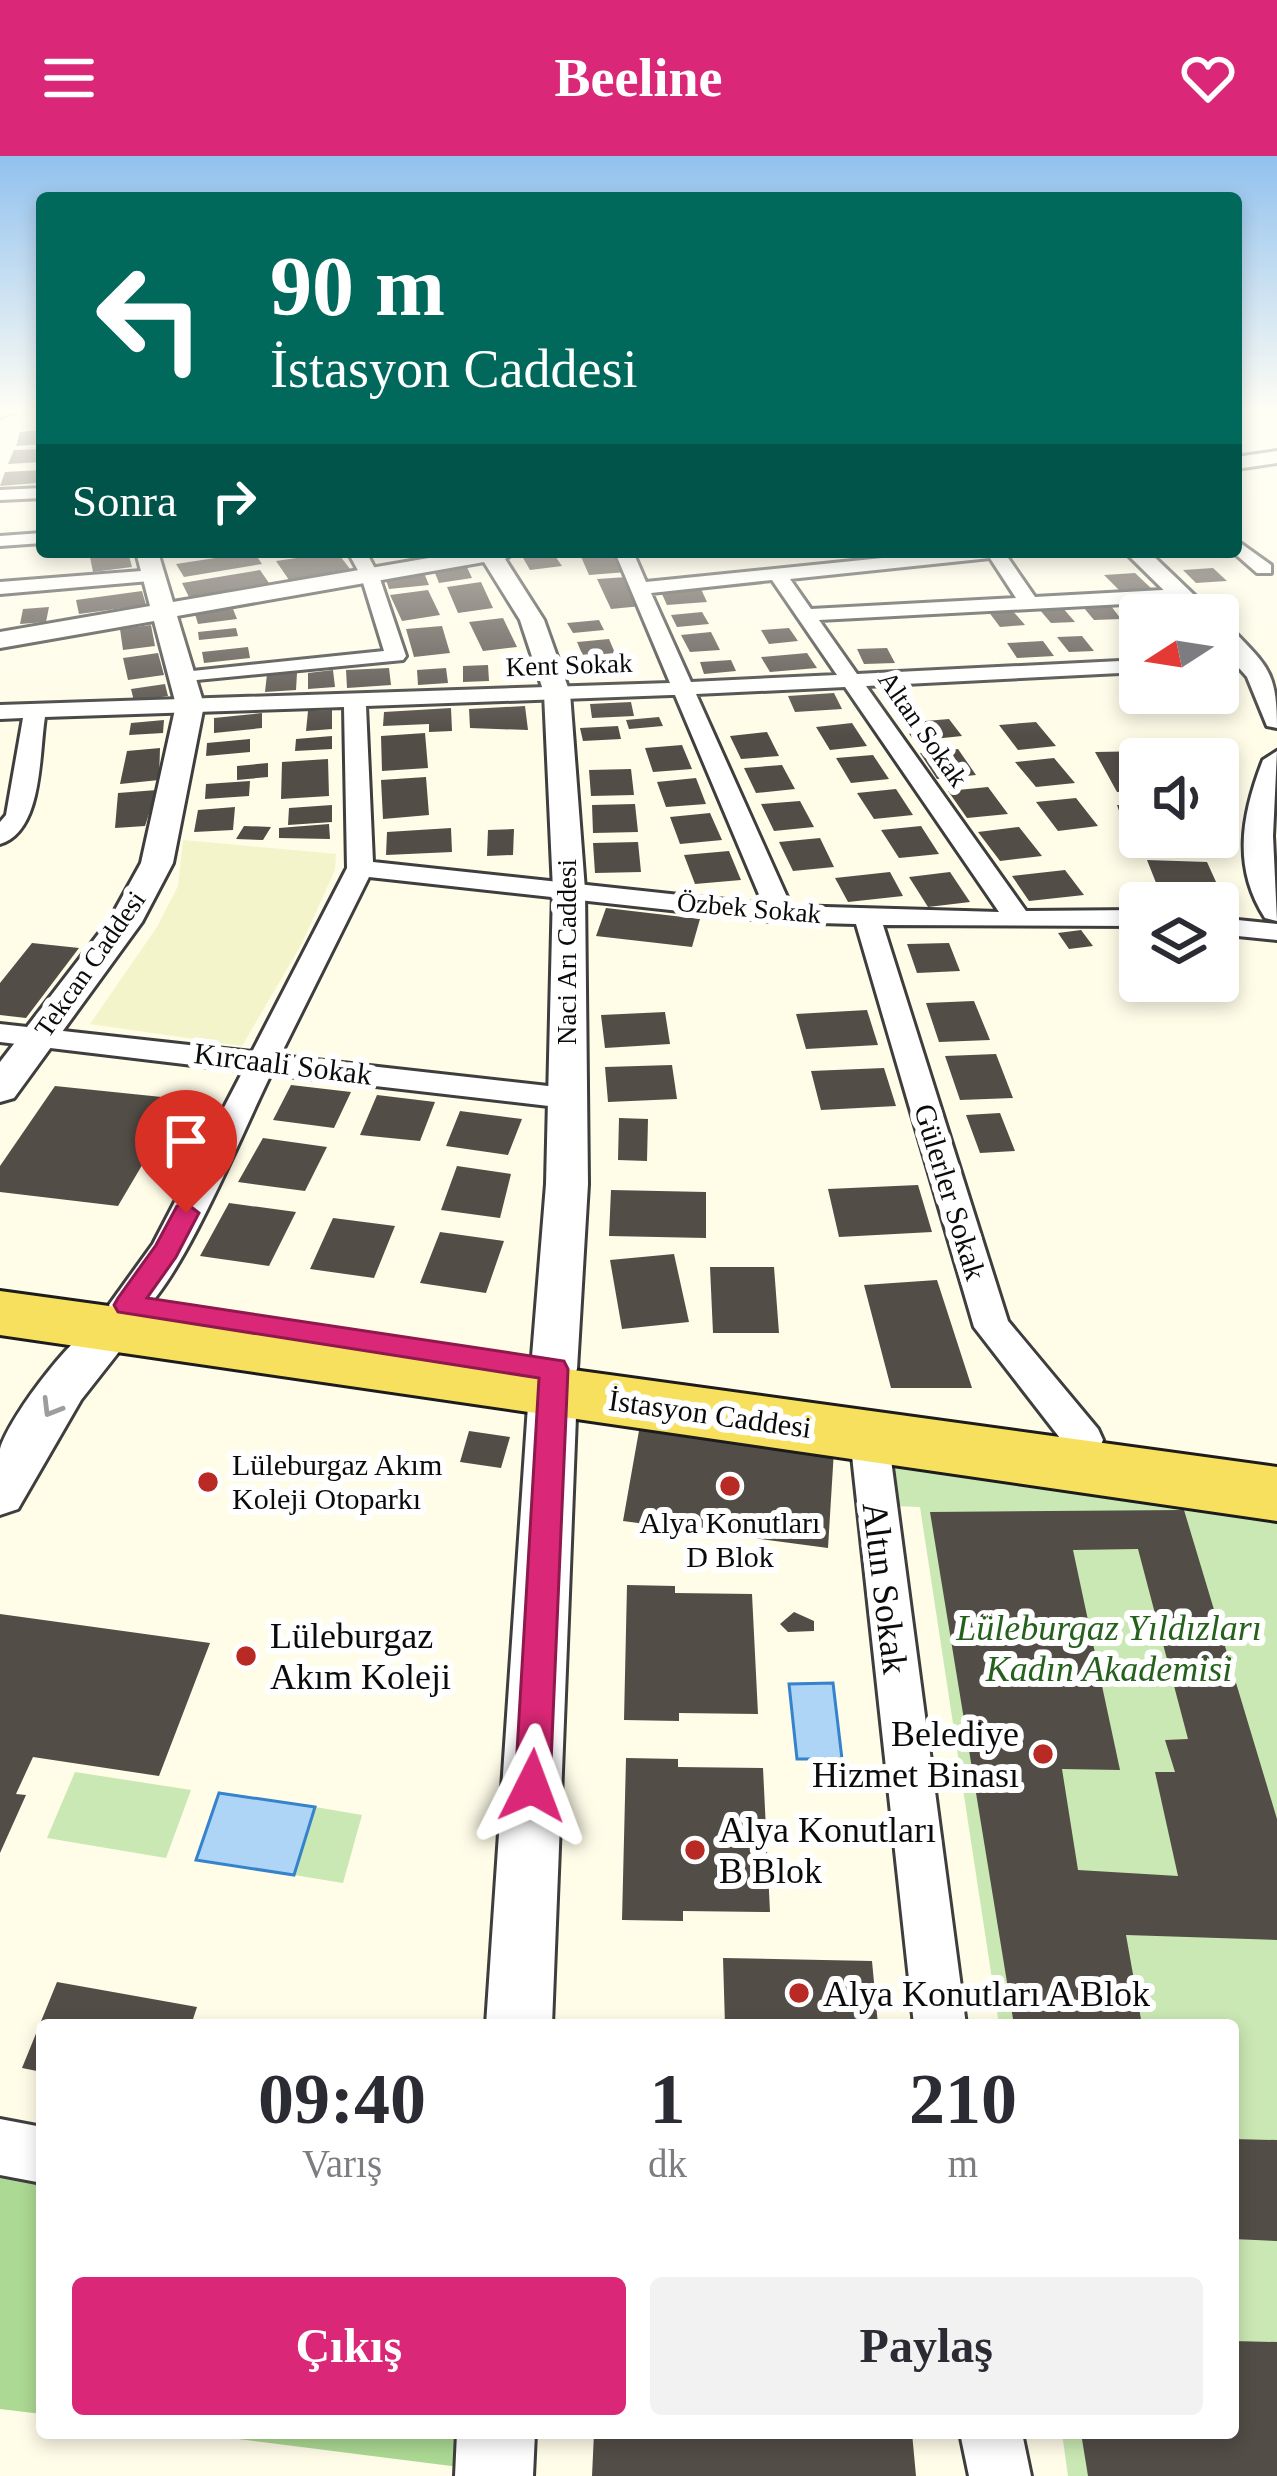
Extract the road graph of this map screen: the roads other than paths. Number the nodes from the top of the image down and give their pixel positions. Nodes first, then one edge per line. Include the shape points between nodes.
1 (36, 538) edge
2 (0, 541) edge
3 (1242, 550) edge
4 (360, 558) edge
5 (467, 558) edge
6 (497, 558) edge
7 (627, 558) edge
8 (936, 558) edge
9 (999, 558) edge
10 (1142, 558) edge
11 (151, 564) edge
12 (1264, 569) dead end
13 (777, 574) junction
14 (370, 576) junction
15 (0, 588) edge
16 (641, 588) junction
17 (1179, 594) edge
18 (1119, 599) edge
19 (1029, 603) junction
20 (162, 613) junction
21 (806, 614) junction
22 (0, 640) edge
23 (1239, 651) edge
24 (1239, 662) edge
25 (1250, 662) junction
26 (1119, 667) edge
27 (851, 679) junction
28 (684, 688) junction
29 (186, 691) junction
30 (557, 692) junction
31 (355, 699) junction
32 (35, 710) junction
33 (0, 712) edge
34 (1277, 720) edge
35 (1277, 760) edge
36 (0, 836) edge
37 (360, 868) junction
38 (569, 890) junction
39 (1277, 911) edge
40 (782, 914) junction
41 (867, 917) junction
42 (1018, 919) junction
43 (1119, 919) edge
44 (1239, 928) edge
45 (1277, 932) edge
46 (0, 1033) edge
47 (40, 1037) junction
48 (263, 1060) junction
49 (0, 1090) edge
50 (566, 1098) junction
51 (0, 1286) edge
52 (0, 1313) edge
53 (120, 1317) junction
54 (554, 1380) junction
55 (868, 1437) junction
56 (1084, 1440) junction
57 (1277, 1466) edge
58 (0, 1494) edge
59 (1277, 1495) edge
60 (519, 2019) edge
61 (939, 2019) edge
62 (0, 2147) edge
63 (36, 2154) edge
64 (496, 2439) edge
65 (992, 2439) edge
66 (494, 2476) edge
67 (1000, 2476) edge

1 - 2 street
3 - 12 street
4 - 14 street
5 - 14 street
6 - 30 street, Naci Arı Caddesi via 532,620
7 - 16 street
8 - 13 street
9 - 19 street
10 - 17 street
11 - 15 street
11 - 20 street, Tekcan Caddesi
13 - 16 street
13 - 21 street, Altan Sokak
14 - 20 street
14 - 29 street via 396,656
16 - 28 street
18 - 19 street
19 - 21 street
20 - 22 street
20 - 29 street, Tekcan Caddesi
21 - 27 street, Altan Sokak
23 - 25 street
24 - 25 street
25 - 34 street
26 - 27 street, Kent Sokak
27 - 28 street, Kent Sokak
27 - 42 street, Altan Sokak
28 - 30 street, Kent Sokak
28 - 40 street
29 - 31 street, Kent Sokak
29 - 32 street, Kent Sokak
29 - 47 street, Tekcan Caddesi via 157,863 125,922
30 - 31 street, Kent Sokak
30 - 38 street, Naci Arı Caddesi
31 - 37 street
32 - 33 street, Kent Sokak
32 - 36 street via 18,816
35 - 39 street via 1253,850
37 - 38 street, Özbek Sokak
37 - 48 street
38 - 40 street, Özbek Sokak
38 - 50 street, Naci Arı Caddesi
40 - 41 street, Özbek Sokak
41 - 42 street, Özbek Sokak
41 - 56 street, Gülerler Sokak via 992,1327
42 - 43 street, Özbek Sokak
44 - 45 street
46 - 47 street, Kırcaali Sokak
47 - 48 street, Kırcaali Sokak
47 - 49 street, Tekcan Caddesi
48 - 50 street, Kırcaali Sokak
48 - 53 street via 167,1251
50 - 54 street, Naci Arı Caddesi
51 - 53 main road, İstasyon Caddesi
52 - 53 main road, İstasyon Caddesi
53 - 54 main road, İstasyon Caddesi
53 -> 58 street via 66,1383
54 - 55 main road, İstasyon Caddesi
54 - 56 main road, İstasyon Caddesi
54 - 60 street, Naci Arı Caddesi
55 - 59 main road, İstasyon Caddesi
55 - 61 street, Altın Sokak
56 - 57 main road, İstasyon Caddesi
62 - 63 street
64 - 66 street
65 - 67 street

